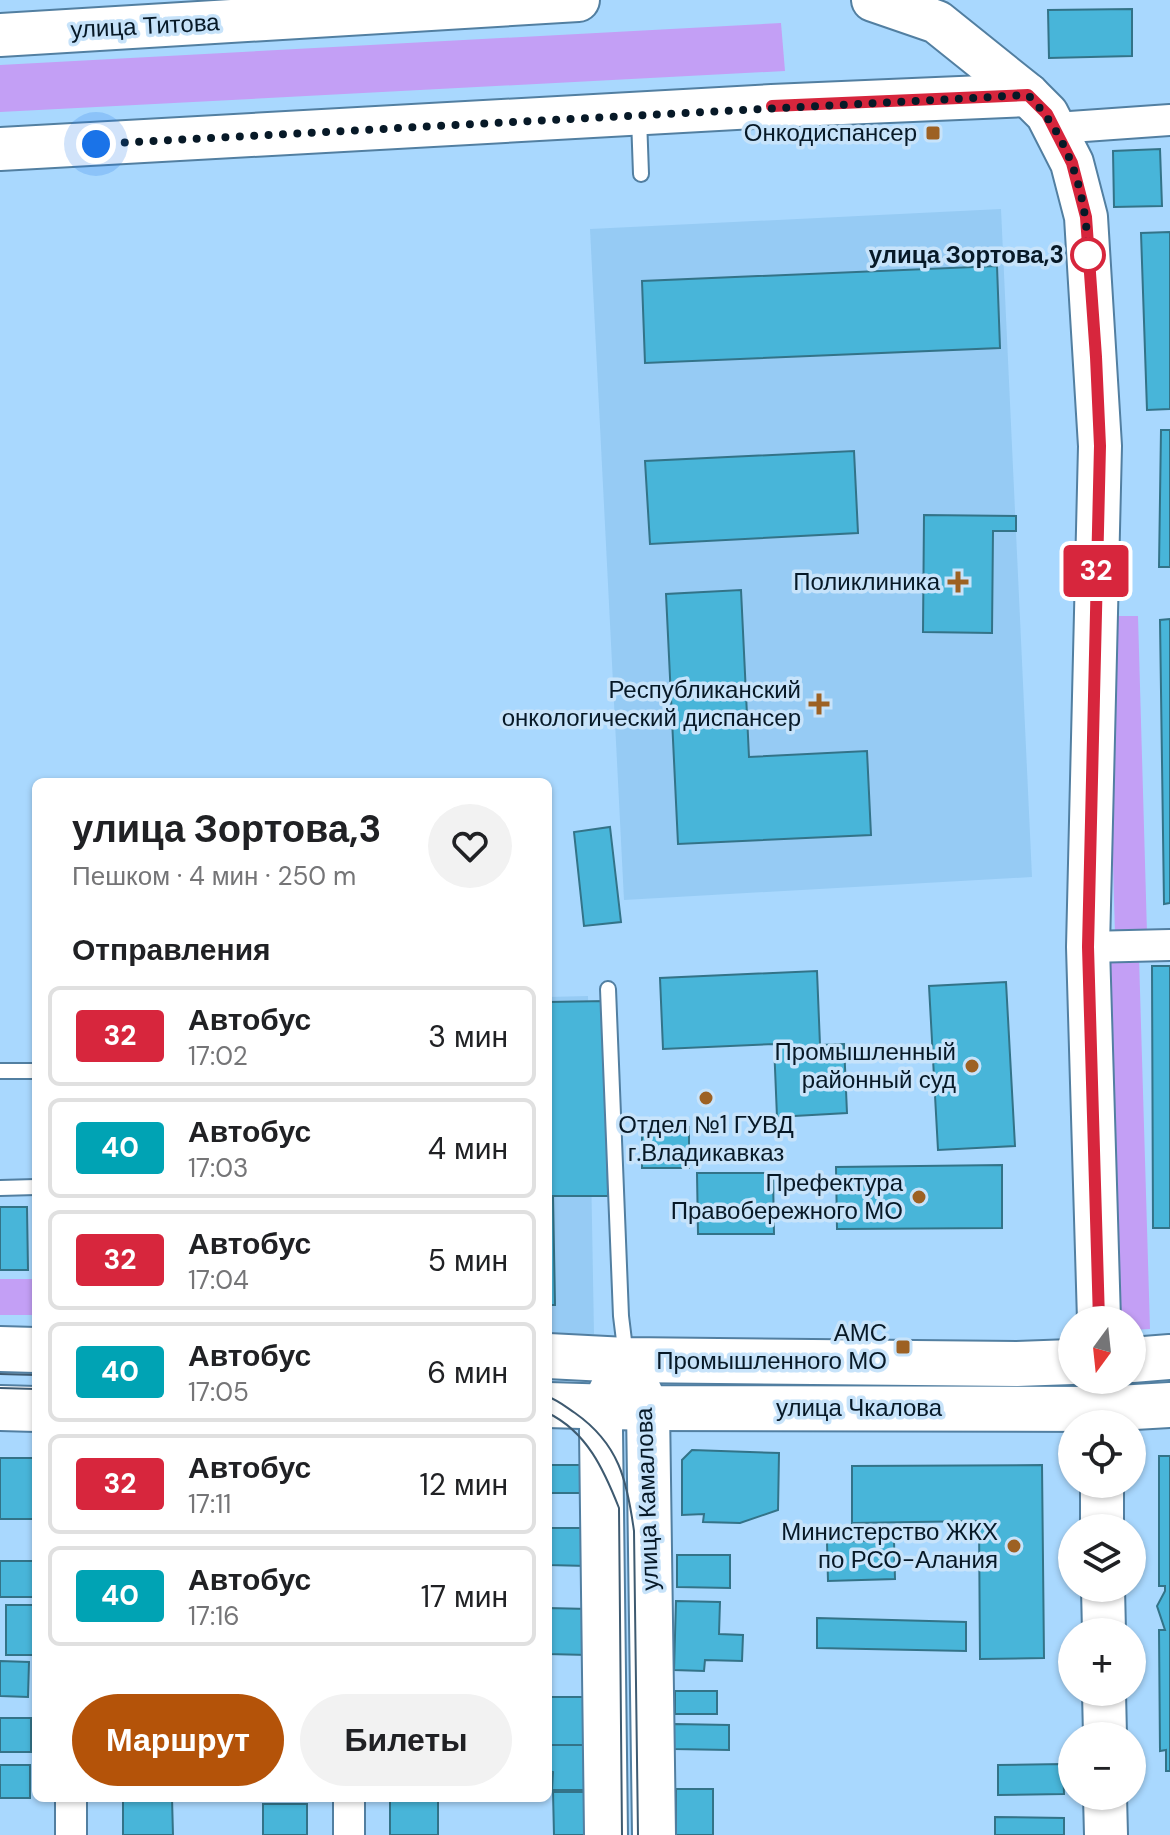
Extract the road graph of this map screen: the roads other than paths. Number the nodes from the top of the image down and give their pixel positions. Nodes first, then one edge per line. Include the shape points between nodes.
1 (578, 0) edge
2 (873, 0) edge
3 (465, 2) edge
4 (144, 13) edge
5 (0, 35) edge
6 (1028, 95) junction
7 (639, 113) junction
8 (1170, 120) edge
9 (1056, 128) junction
10 (0, 149) edge
11 (641, 174) dead end
12 (1170, 945) edge
13 (1088, 947) junction
14 (608, 989) dead end
15 (0, 1071) edge
16 (32, 1071) edge
17 (32, 1187) edge
18 (0, 1188) edge
19 (1099, 1306) edge
20 (0, 1349) edge
21 (32, 1350) edge
22 (552, 1356) edge
23 (1170, 1357) edge
24 (1146, 1359) edge
25 (626, 1360) junction
26 (1058, 1363) edge
27 (1100, 1404) edge
28 (552, 1405) edge
29 (1170, 1405) edge
30 (603, 1406) junction
31 (0, 1408) edge
32 (648, 1408) junction
33 (32, 1409) edge
34 (71, 1802) edge
35 (349, 1802) edge
36 (1105, 1810) edge
37 (71, 1835) edge
38 (349, 1835) edge
39 (606, 1835) edge
40 (654, 1835) edge
41 (1106, 1835) edge

1 - 3 street, улица Титова
2 - 6 street via 937,22
3 - 4 street, улица Титова
4 - 5 street, улица Титова
6 - 7 street
6 - 9 street
7 - 10 street
7 - 11 lane
8 - 9 street
9 - 13 street via 1086,217 1100,446
12 - 13 street
13 - 19 street
14 - 25 lane
15 - 16 lane
17 - 18 lane
20 - 21 main road
22 - 25 main road, улица Чкалова
23 - 24 main road
25 - 26 main road, улица Чкалова
25 - 30 street, улица Камалова
25 - 32 street, улица Камалова
27 - 29 main road, улица Чкалова
27 - 32 main road, улица Чкалова
28 - 30 main road, улица Чкалова
30 - 32 main road, улица Чкалова
30 - 39 street, улица Камалова
31 - 33 main road
32 - 40 street, улица Камалова
34 - 37 street
35 - 38 street
36 - 41 street

